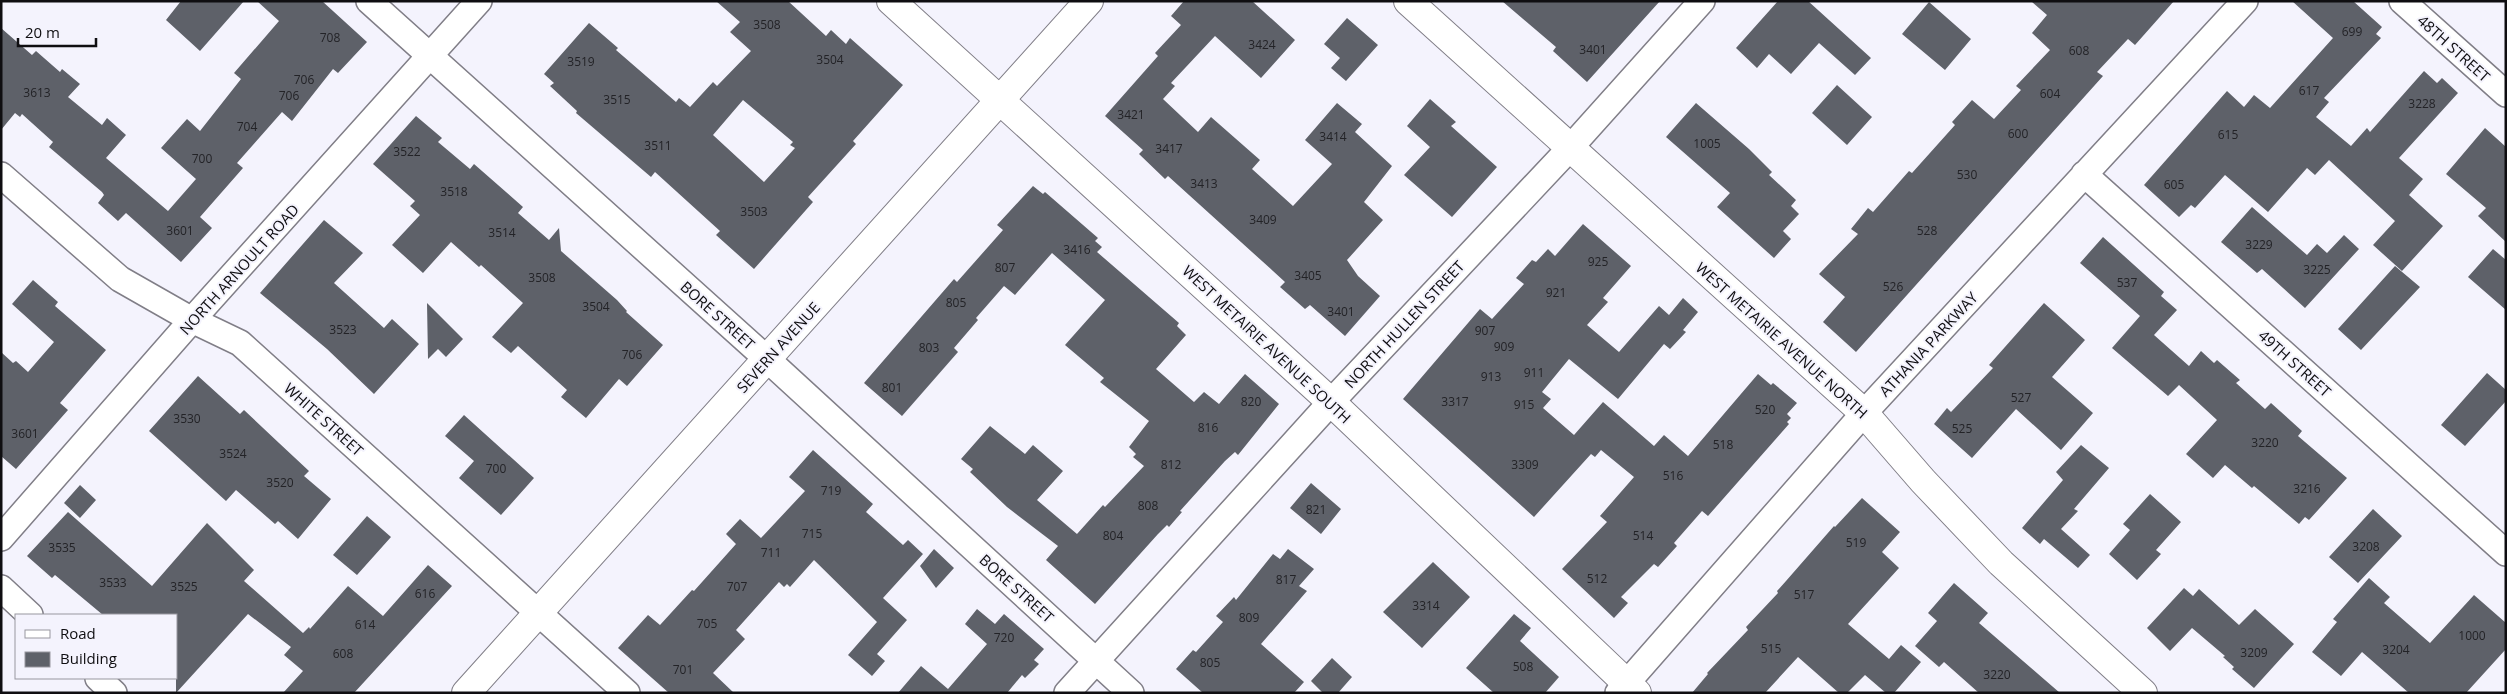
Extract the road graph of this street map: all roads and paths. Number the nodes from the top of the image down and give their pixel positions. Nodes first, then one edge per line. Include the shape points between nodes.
1 (369, 1) edge
2 (479, 1) edge
3 (891, 1) edge
4 (1089, 1) edge
5 (1408, 1) edge
6 (1702, 1) edge
7 (2245, 1) edge
8 (2402, 1) edge
9 (429, 56) junction
10 (2506, 94) edge
11 (1000, 99) junction
12 (1570, 148) junction
13 (2084, 174) junction
14 (1, 175) edge
15 (192, 320) junction
16 (767, 359) junction
17 (1331, 402) junction
18 (1864, 413) junction
19 (4, 529) edge
20 (2506, 553) edge
21 (1, 588) edge
22 (539, 613) junction
23 (29, 614) edge
24 (1096, 660) junction
25 (99, 679) edge
26 (1627, 690) edge
27 (114, 693) edge
28 (466, 693) edge
29 (627, 693) edge
30 (1067, 693) edge
31 (1131, 693) edge
32 (2143, 693) edge

1 - 9 street, BORE STREET
2 - 9 street, NORTH ARNOULT ROAD
3 - 11 main road, WEST METAIRIE AVENUE SOUTH
4 - 11 main road, SEVERN AVENUE
5 - 12 main road, WEST METAIRIE AVENUE NORTH
6 - 12 street, NORTH HULLEN STREET
7 - 13 street, ATHANIA PARKWAY
8 - 10 street, 48TH STREET
9 - 15 street, NORTH ARNOULT ROAD
9 - 16 street, BORE STREET
11 - 16 main road, SEVERN AVENUE
11 - 17 main road, WEST METAIRIE AVENUE SOUTH
12 - 17 street, NORTH HULLEN STREET
12 - 18 main road, WEST METAIRIE AVENUE NORTH
13 - 18 street, ATHANIA PARKWAY
13 - 20 street, 49TH STREET
14 - 15 street, WHITE STREET via 120,279
15 - 19 street, NORTH ARNOULT ROAD
15 - 22 street, WHITE STREET via 240,343
16 - 22 main road, SEVERN AVENUE
16 - 24 street, BORE STREET
17 - 24 street, NORTH HULLEN STREET
17 - 26 main road, WEST METAIRIE AVENUE SOUTH
18 - 26 street, ATHANIA PARKWAY
18 - 32 main road, WEST METAIRIE AVENUE NORTH via 1923,482 2001,563
21 - 23 street
22 - 28 main road, SEVERN AVENUE
22 - 29 street, WHITE STREET
24 - 30 street, NORTH HULLEN STREET
24 - 31 street, BORE STREET
25 - 27 street

